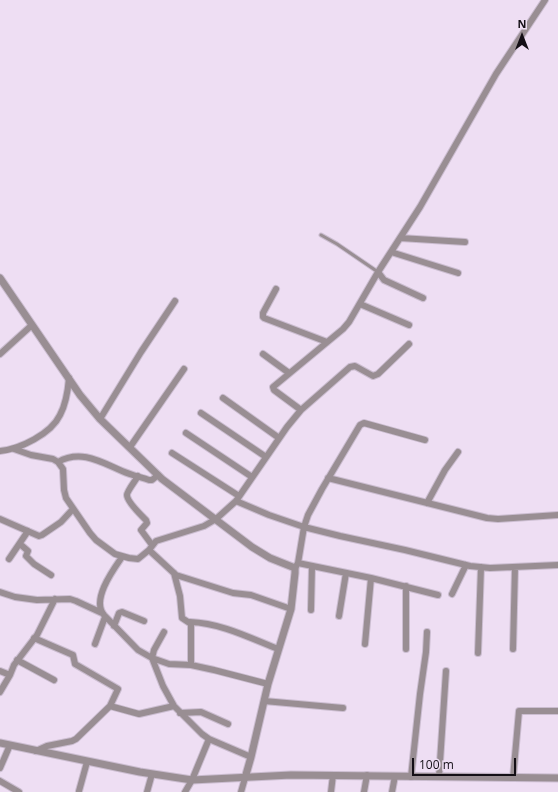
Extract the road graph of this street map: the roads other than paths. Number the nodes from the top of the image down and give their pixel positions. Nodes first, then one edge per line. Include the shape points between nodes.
1 (545, 0) edge
2 (321, 235) dead end
3 (400, 238) junction
4 (465, 242) dead end
5 (391, 252) junction
6 (378, 272) junction
7 (458, 273) dead end
8 (0, 278) edge
9 (276, 289) dead end
10 (424, 298) dead end
11 (175, 301) dead end
12 (360, 304) junction
13 (32, 325) junction
14 (409, 325) dead end
15 (327, 342) junction
16 (409, 344) dead end
17 (0, 354) edge
18 (263, 354) dead end
19 (184, 369) dead end
20 (289, 373) junction
21 (69, 378) junction
22 (223, 398) dead end
23 (301, 410) junction
24 (201, 414) dead end
25 (100, 419) junction
26 (186, 433) dead end
27 (279, 438) junction
28 (425, 440) dead end
29 (130, 448) junction
30 (14, 449) junction
31 (0, 451) edge
32 (458, 452) dead end
33 (172, 453) dead end
34 (266, 457) junction
35 (58, 462) junction
36 (158, 475) junction
37 (138, 476) junction
38 (252, 478) junction
39 (328, 478) junction
40 (237, 499) junction
41 (427, 503) junction
42 (73, 509) junction
43 (558, 515) edge
44 (0, 519) edge
45 (216, 519) junction
46 (304, 527) junction
47 (28, 531) junction
48 (20, 544) junction
49 (150, 548) junction
50 (122, 556) junction
51 (9, 559) dead end
52 (296, 565) junction
53 (466, 565) junction
54 (558, 565) edge
55 (312, 566) junction
56 (480, 567) junction
57 (515, 567) junction
58 (174, 573) junction
59 (346, 573) junction
60 (51, 575) dead end
61 (372, 578) junction
62 (406, 586) junction
63 (0, 592) edge
64 (438, 594) dead end
65 (452, 594) dead end
66 (55, 599) junction
67 (291, 609) junction
68 (311, 610) dead end
69 (104, 615) junction
70 (339, 616) dead end
71 (144, 621) dead end
72 (190, 622) junction
73 (114, 626) junction
74 (164, 632) dead end
75 (427, 632) dead end
76 (34, 638) junction
77 (95, 644) dead end
78 (365, 644) dead end
79 (406, 649) dead end
80 (513, 649) dead end
81 (278, 650) junction
82 (478, 653) dead end
83 (152, 658) junction
84 (17, 660) junction
85 (191, 665) junction
86 (0, 671) edge
87 (446, 671) dead end
88 (10, 675) junction
89 (54, 680) dead end
90 (268, 684) junction
91 (0, 692) edge
92 (264, 701) junction
93 (110, 706) junction
94 (174, 706) junction
95 (343, 708) dead end
96 (558, 712) edge
97 (180, 713) junction
98 (228, 724) dead end
99 (209, 739) junction
100 (0, 743) edge
101 (10, 745) junction
102 (36, 751) junction
103 (251, 757) junction
104 (87, 762) junction
105 (0, 768) edge
106 (152, 774) junction
107 (333, 775) junction
108 (367, 775) junction
109 (395, 776) junction
110 (411, 777) junction
111 (439, 777) junction
112 (245, 778) junction
113 (513, 778) junction
114 (558, 778) edge
115 (192, 780) junction
116 (0, 781) edge
117 (79, 791) edge
118 (19, 792) edge
119 (147, 792) edge
120 (185, 792) edge
121 (241, 792) edge
122 (331, 792) edge
123 (364, 792) edge
124 (392, 792) edge

1 - 3 street via 496,74
2 - 6 lane
3 - 4 street
3 - 5 street
5 - 6 street
5 - 7 street
6 - 10 street via 384,280
6 - 12 street
8 - 13 street
9 - 15 street via 262,315 264,318
11 - 25 street
12 - 14 street
12 - 15 street via 346,327
13 - 17 street
13 - 21 street
15 - 20 street
16 - 23 street via 373,376 355,366 350,367
18 - 20 street
19 - 29 street
20 - 23 street via 272,388
21 - 25 street
21 - 30 street via 60,416 42,434
22 - 27 street
23 - 27 street
24 - 34 street
25 - 29 street
26 - 38 street
27 - 34 street
28 - 39 street via 361,423
29 - 36 street
30 - 31 street
30 - 35 street
32 - 41 street
33 - 40 street
34 - 38 street
35 - 37 street via 69,457 94,458
35 - 42 street via 64,469 64,494
36 - 37 street via 151,480
36 - 45 street
37 - 49 street via 127,497 146,520 141,530
38 - 40 street
39 - 41 street
39 - 46 street
40 - 45 street
40 - 46 street via 269,515
41 - 43 street via 492,518
42 - 47 street via 61,522 42,535
42 - 50 street via 96,540 108,550
44 - 47 street
45 - 49 street via 204,526 161,540
45 - 52 street via 263,554
46 - 52 street
46 - 53 street
47 - 48 street
48 - 51 street
48 - 60 street via 28,551 26,556 34,564
49 - 50 street via 141,558
49 - 58 street
50 - 69 street via 100,595
52 - 55 street
52 - 67 street
53 - 56 street
53 - 65 street
54 - 57 street
55 - 59 street
55 - 68 street
56 - 57 street
56 - 82 street
57 - 80 street
58 - 67 street via 233,593 251,594
58 - 72 street via 182,618
59 - 61 street
59 - 70 street
61 - 62 street
61 - 78 street
62 - 64 street
62 - 79 street
63 - 66 street via 37,600
66 - 69 street via 70,599
66 - 76 street
67 - 81 street
69 - 73 street
69 - 77 street
71 - 73 street via 122,612 119,613
72 - 81 street via 231,631
72 - 85 street
73 - 83 street via 138,650
74 - 83 street
75 - 110 street
76 - 84 street
76 - 93 street via 73,655 75,664 118,689
81 - 90 street
83 - 85 street via 169,664
83 - 94 street
84 - 88 street
84 - 89 street
85 - 90 street
86 - 88 street
87 - 111 street
88 - 91 street
90 - 92 street
92 - 95 street
92 - 103 street
93 - 94 street via 143,714
93 - 102 street via 72,741
94 - 97 street
96 - 113 street via 518,711
97 - 98 street via 197,711
97 - 99 street
99 - 103 street
99 - 115 street
100 - 101 street
101 - 102 street
101 - 105 street
102 - 104 street
103 - 112 street
104 - 106 street
104 - 117 street
106 - 115 street
106 - 119 street
107 - 108 street
107 - 112 street
107 - 122 street
108 - 109 street
108 - 123 street
109 - 110 street
109 - 124 street
110 - 111 street
111 - 113 street
112 - 115 street
112 - 121 street
113 - 114 street
115 - 120 street
116 - 118 street

